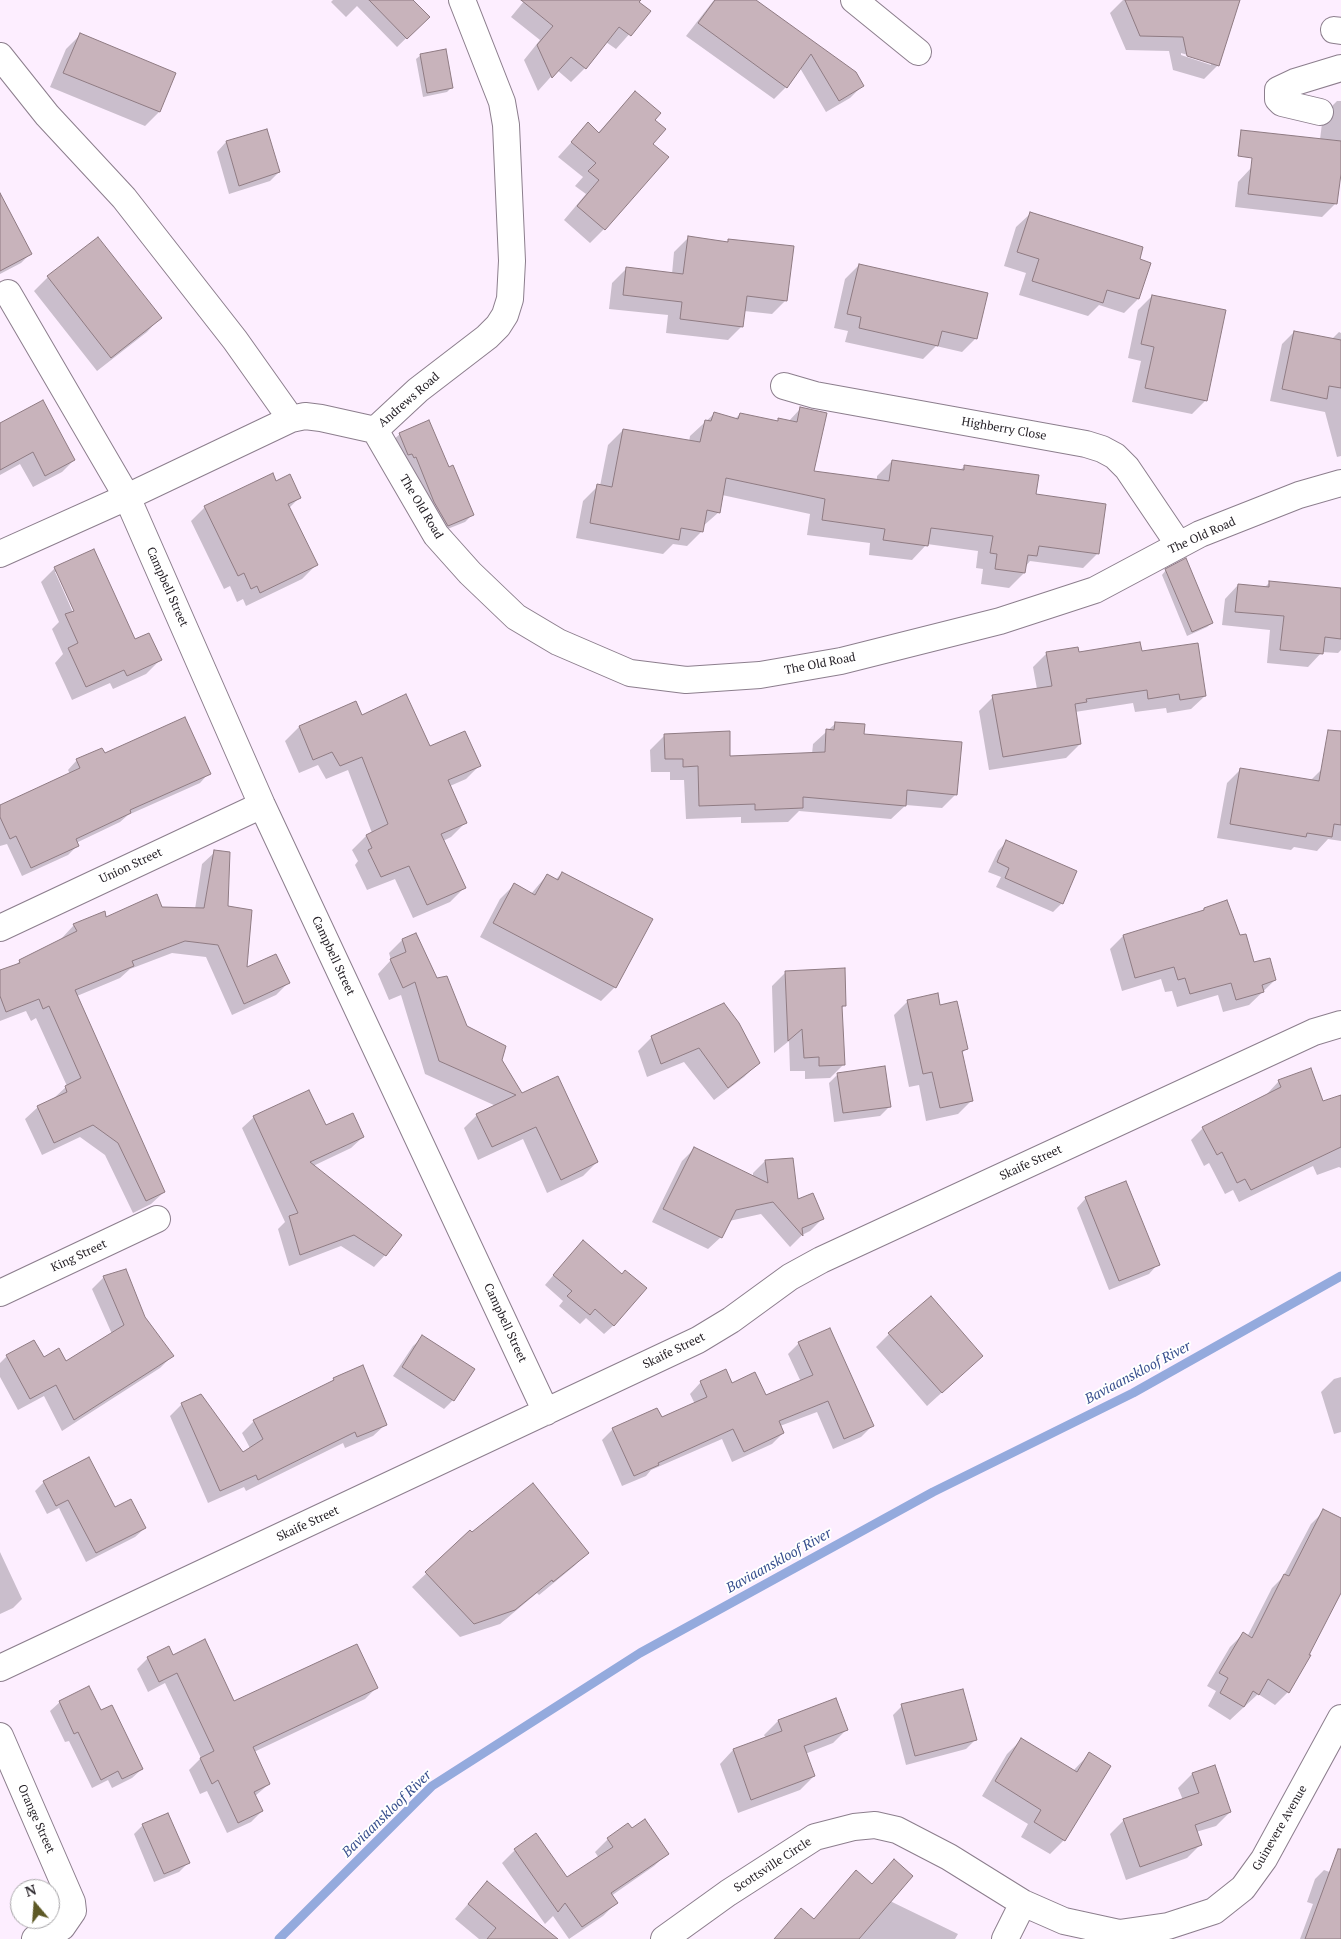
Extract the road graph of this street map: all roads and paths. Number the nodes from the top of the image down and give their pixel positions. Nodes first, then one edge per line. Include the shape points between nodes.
1 (462, 0) edge
2 (854, 0) edge
3 (918, 52) dead end
4 (0, 56) edge
5 (1341, 68) edge
6 (1320, 112) dead end
7 (8, 293) dead end
8 (784, 386) dead end
9 (291, 419) junction
10 (375, 430) junction
11 (1341, 483) edge
12 (128, 496) junction
13 (1179, 545) junction
14 (0, 554) edge
15 (262, 805) junction
16 (0, 928) edge
17 (1341, 1024) edge
18 (157, 1219) dead end
19 (0, 1292) edge
20 (546, 1412) junction
21 (0, 1668) edge
22 (1341, 1718) edge
23 (0, 1736) edge
24 (1023, 1903) junction
25 (36, 1939) edge
26 (664, 1939) edge
27 (1005, 1939) edge

1 - 10 street, Andrews Road via 502,102 506,125 512,261 510,299 505,315 487,337 418,390
2 - 3 street
4 - 9 street via 47,116 124,198
5 - 6 street via 1278,90 1278,99 1282,103
7 - 12 street, Campbell Street
8 - 13 street, Highberry Close via 815,395 1102,449 1127,468
9 - 10 street, Andrews Road via 306,416 322,418
9 - 12 street, Andrews Road
10 - 13 street, The Old Road via 436,535 470,573 524,622 558,642 630,673 686,680 760,675 841,660 1000,621 1095,590
11 - 13 street, The Old Road via 1299,496
12 - 14 street, Andrews Road
12 - 15 street, Campbell Street
15 - 16 street, Union Street
15 - 20 street, Campbell Street
17 - 20 street, Skaife Street via 1314,1032 821,1260 790,1277 698,1340
18 - 19 street, King Street
20 - 21 street, Skaife Street
22 - 24 street, Guinevere Avenue via 1264,1859 1243,1888 1214,1911 1168,1926 1119,1933 1064,1921
23 - 25 street, Orange Street via 72,1902 73,1911 62,1927
24 - 26 street, Scottsville Circle via 949,1857 897,1830 875,1824 816,1838 728,1893
24 - 27 street

